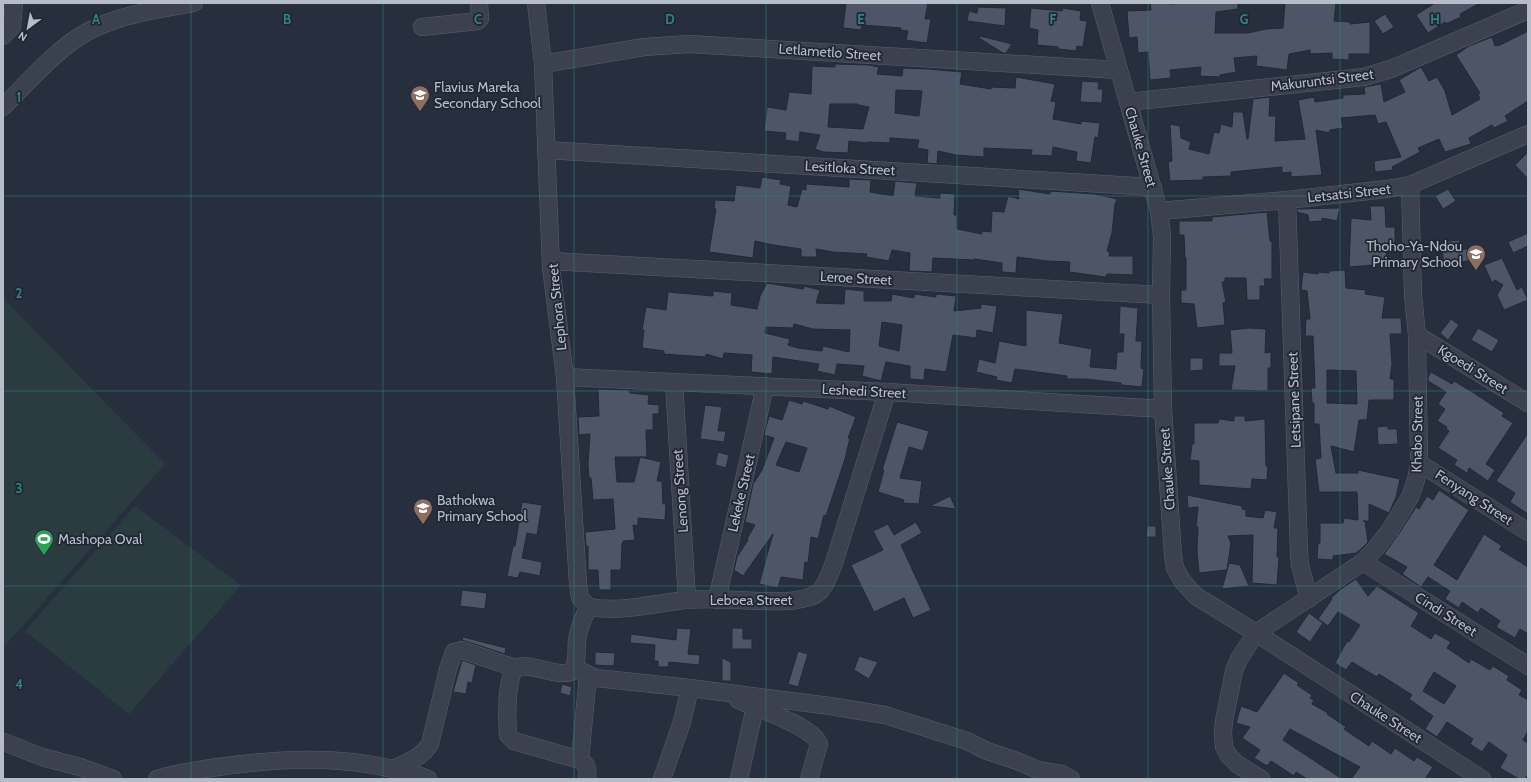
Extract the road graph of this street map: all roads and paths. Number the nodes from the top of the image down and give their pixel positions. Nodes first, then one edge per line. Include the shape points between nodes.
1 (14, 3) edge
2 (194, 3) edge
3 (480, 3) edge
4 (536, 3) edge
5 (1100, 3) edge
6 (1528, 10) edge
7 (422, 27) dead end
8 (3, 36) edge
9 (543, 64) junction
10 (1118, 70) junction
11 (1128, 102) junction
12 (3, 107) edge
13 (1528, 134) edge
14 (546, 150) junction
15 (1410, 185) junction
16 (1153, 186) junction
17 (1287, 200) junction
18 (1159, 211) junction
19 (551, 261) junction
20 (1161, 296) junction
21 (1417, 335) junction
22 (565, 377) junction
23 (674, 382) junction
24 (765, 386) junction
25 (887, 392) junction
26 (1528, 403) edge
27 (1163, 409) junction
28 (1419, 463) junction
29 (1528, 532) edge
30 (1363, 562) junction
31 (1310, 598) junction
32 (687, 600) junction
33 (717, 600) junction
34 (589, 607) junction
35 (1256, 633) junction
36 (1528, 666) edge
37 (515, 668) junction
38 (581, 672) junction
39 (690, 688) junction
40 (719, 692) junction
41 (755, 707) junction
42 (4, 742) dead end
43 (580, 760) junction
44 (393, 769) junction
45 (372, 772) edge
46 (1031, 774) edge
47 (113, 779) edge
48 (157, 779) edge
49 (428, 779) edge
50 (588, 779) edge
51 (662, 779) edge
52 (739, 779) edge
53 (809, 779) edge
54 (1071, 779) edge
55 (1261, 779) edge
56 (1482, 779) edge

1 - 8 street via 12,27
2 - 12 street via 123,17 82,35 65,47
3 - 7 street via 478,21
4 - 9 street, Lephora Street
5 - 10 street, Chauke Street
6 - 11 street, Makuruntsi Street via 1391,70 1364,77
9 - 10 street, Letlametlo Street via 644,47 689,44
9 - 14 street, Lephora Street
10 - 11 street, Chauke Street
11 - 16 street, Chauke Street
13 - 15 street, Letsatsi Street
14 - 16 street, Lesitloka Street
14 - 19 street, Lephora Street
15 - 17 street, Letsatsi Street
15 - 21 street, Khabo Street via 1413,295
16 - 18 street, Chauke Street
17 - 18 street, Letsatsi Street
17 - 31 street, Letsipane Street via 1299,552 1300,565
18 - 20 street, Chauke Street via 1162,236
19 - 20 street, Leroe Street
19 - 22 street, Lephora Street
20 - 27 street, Chauke Street
21 - 26 street, Kgoedi Street
21 - 28 street, Khabo Street
22 - 23 street, Leshedi Street
22 - 34 street, Lephora Street via 578,584 580,598
23 - 24 street, Leshedi Street
23 - 32 street, Lenong Street
24 - 25 street, Leshedi Street
24 - 33 street, Lekeke Street
25 - 27 street, Leshedi Street
25 - 33 street, Leboea Street via 834,563 819,593 807,599 790,601
27 - 35 street, Chauke Street via 1175,568 1196,596
28 - 29 street, Fenyang Street
28 - 30 street, Khabo Street via 1410,497 1390,530
30 - 31 street, Khabo Street
30 - 36 street, Cindi Street
31 - 35 street, Khabo Street
32 - 33 street, Leboea Street
32 - 34 street, Leboea Street via 629,607
34 - 38 street via 578,636
35 - 55 street via 1245,648 1234,671 1223,733 1224,747 1229,756
35 - 56 street, Chauke Street
37 - 38 street via 524,666 566,674
37 - 43 street via 508,701 508,735 514,742
37 - 44 street via 462,650 454,652 430,744 418,757
38 - 39 street via 605,679
38 - 43 street
39 - 40 street
39 - 51 street via 682,722
40 - 41 street
40 - 46 street via 885,715 967,741 986,751 1017,761
41 - 52 street
41 - 53 street via 800,726 817,739 819,744
42 - 47 street
43 - 50 street via 588,768
44 - 45 street
44 - 49 street
45 - 48 street via 313,759 244,763
46 - 54 street via 1062,774

